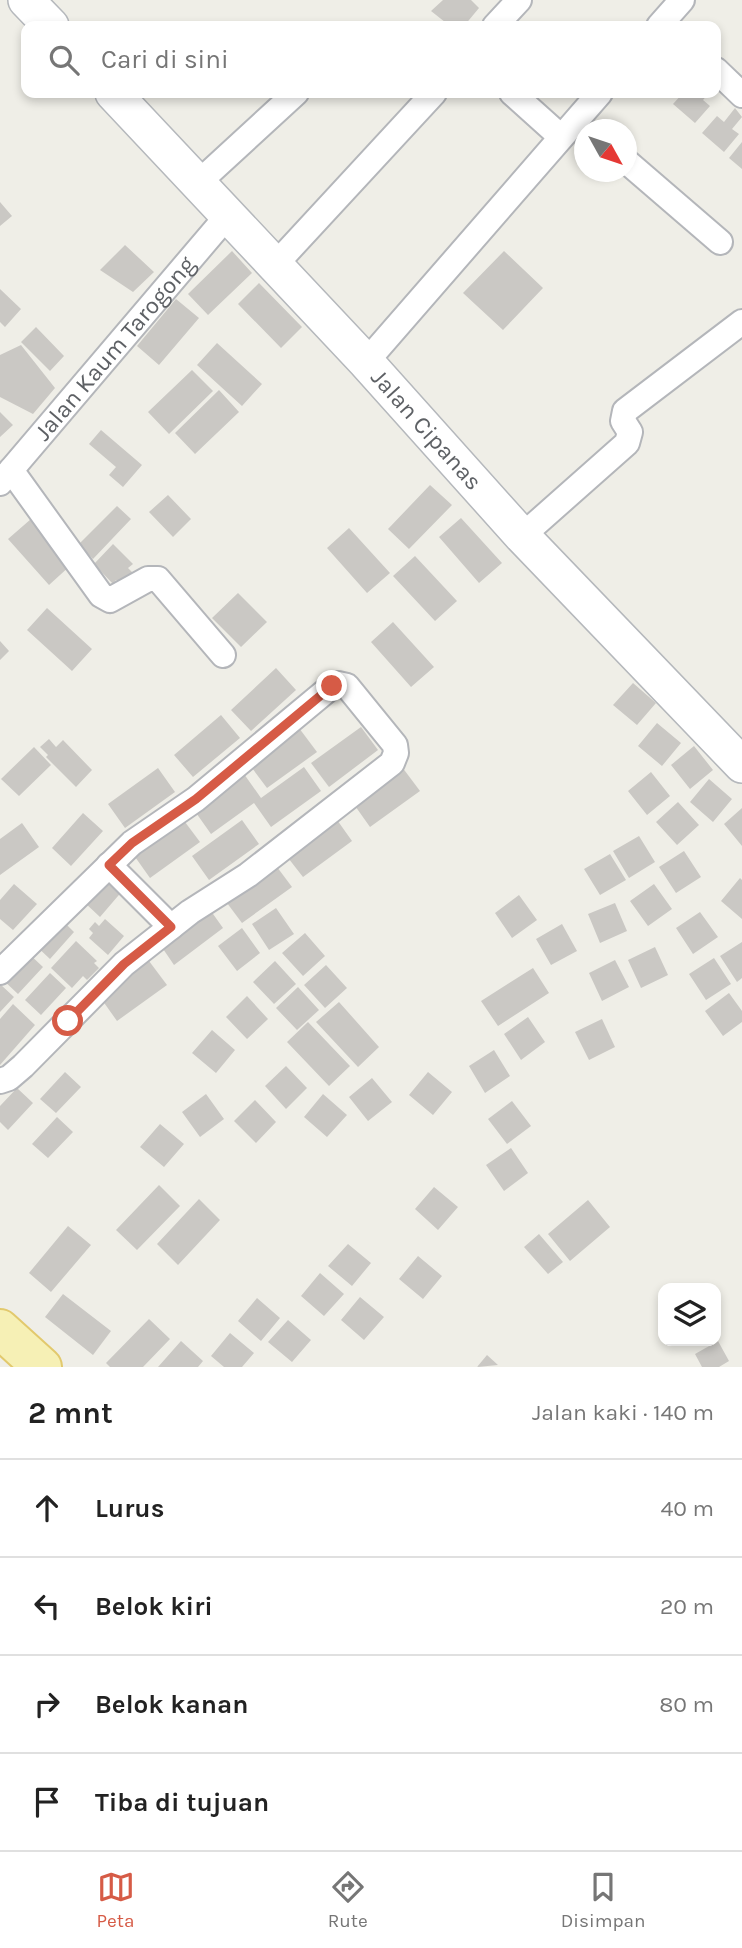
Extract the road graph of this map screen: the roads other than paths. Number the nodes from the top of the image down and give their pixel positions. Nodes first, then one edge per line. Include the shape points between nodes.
1 (26, 0) edge
2 (519, 0) edge
3 (682, 0) edge
4 (46, 21) edge
5 (500, 21) edge
6 (665, 21) edge
7 (721, 76) edge
8 (742, 95) edge
9 (118, 98) edge
10 (291, 98) edge
11 (429, 98) edge
12 (521, 98) edge
13 (597, 98) edge
14 (582, 119) edge
15 (574, 127) edge
16 (574, 130) edge
17 (637, 170) edge
18 (198, 183) junction
19 (228, 215) junction
20 (720, 242) dead end
21 (275, 265) junction
22 (742, 322) edge
23 (366, 362) junction
24 (5, 476) edge
25 (522, 536) junction
26 (223, 655) dead end
27 (742, 765) edge
28 (109, 865) junction
29 (171, 927) junction
30 (0, 972) edge
31 (0, 1081) edge
32 (0, 1329) edge
33 (42, 1367) edge

1 - 4 street
2 - 5 street
3 - 6 street
7 - 8 street
9 - 18 street, Jalan Cipanas
10 - 18 street
11 - 21 street
12 - 15 street
13 - 14 street
16 - 23 street
17 - 20 street
18 - 19 street, Jalan Cipanas
19 - 21 street, Jalan Cipanas
19 - 24 street, Jalan Kaum Tarogong
21 - 23 street, Jalan Cipanas
22 - 25 street via 625,411 628,443
23 - 25 street, Jalan Cipanas
24 - 26 street via 101,595 110,600 148,579 158,579
25 - 27 street, Jalan Cipanas
28 - 29 street
28 - 29 street via 332,686 347,687 395,745 392,763 248,875
28 - 30 street
29 - 31 street via 124,964 23,1066
32 - 33 main road

